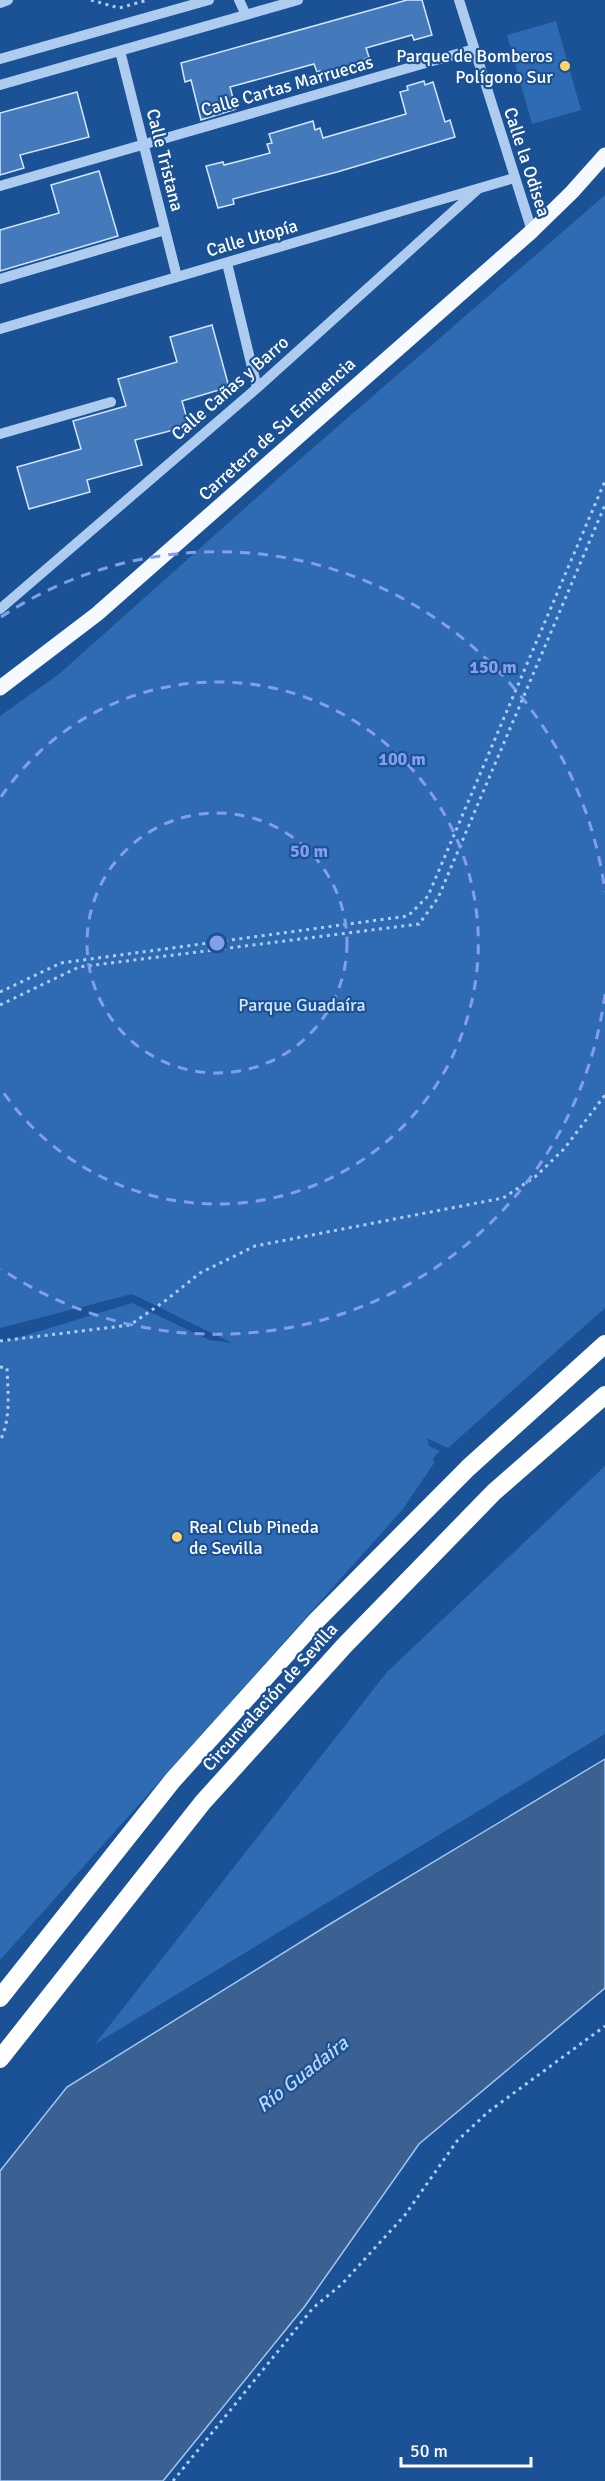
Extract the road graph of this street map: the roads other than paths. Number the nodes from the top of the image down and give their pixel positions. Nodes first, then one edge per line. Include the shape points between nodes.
1 (8, 0) edge
2 (209, 0) edge
3 (239, 0) edge
4 (298, 0) edge
5 (459, 0) edge
6 (0, 3) edge
7 (246, 15) junction
8 (474, 49) junction
9 (120, 51) junction
10 (0, 59) edge
11 (0, 85) edge
12 (144, 144) junction
13 (605, 155) edge
14 (605, 166) edge
15 (514, 178) junction
16 (0, 186) edge
17 (478, 189) junction
18 (572, 192) junction
19 (165, 230) junction
20 (532, 231) junction
21 (228, 263) junction
22 (177, 278) junction
23 (0, 279) edge
24 (0, 329) edge
25 (257, 388) junction
26 (111, 402) dead end
27 (0, 435) edge
28 (0, 609) edge
29 (0, 688) edge
30 (605, 1344) edge
31 (605, 1395) edge
32 (0, 1998) edge
33 (0, 2059) edge

1 - 6 street
2 - 10 street
3 - 7 street
4 - 7 street
5 - 8 street, Calle la Odisea
7 - 9 street
8 - 12 street, Calle Cartas Marruecas
8 - 15 street, Calle la Odisea
9 - 11 street
9 - 12 street, Calle Tristana
12 - 16 street, Calle Cartas Marruecas
12 - 19 street, Calle Tristana
13 - 18 main road, Carretera de Su Eminencia
14 - 18 main road, Carretera de Su Eminencia
15 - 17 street, Calle Utopía
15 - 20 street, Calle la Odisea
17 - 21 street, Calle Utopía
17 - 25 street, Calle Cañas y Barro
18 - 20 main road, Carretera de Su Eminencia
19 - 22 street, Calle Tristana
19 - 23 street
20 - 29 main road, Carretera de Su Eminencia via 97,614
21 - 22 street, Calle Utopía
21 - 25 street
22 - 24 street, Calle Utopía
25 - 28 street, Calle Cañas y Barro
26 - 27 street
30 - 32 highway, Circunvalación de Sevilla via 468,1468 317,1620 173,1780
31 - 33 highway, Circunvalación de Sevilla via 494,1492 345,1645 203,1802

